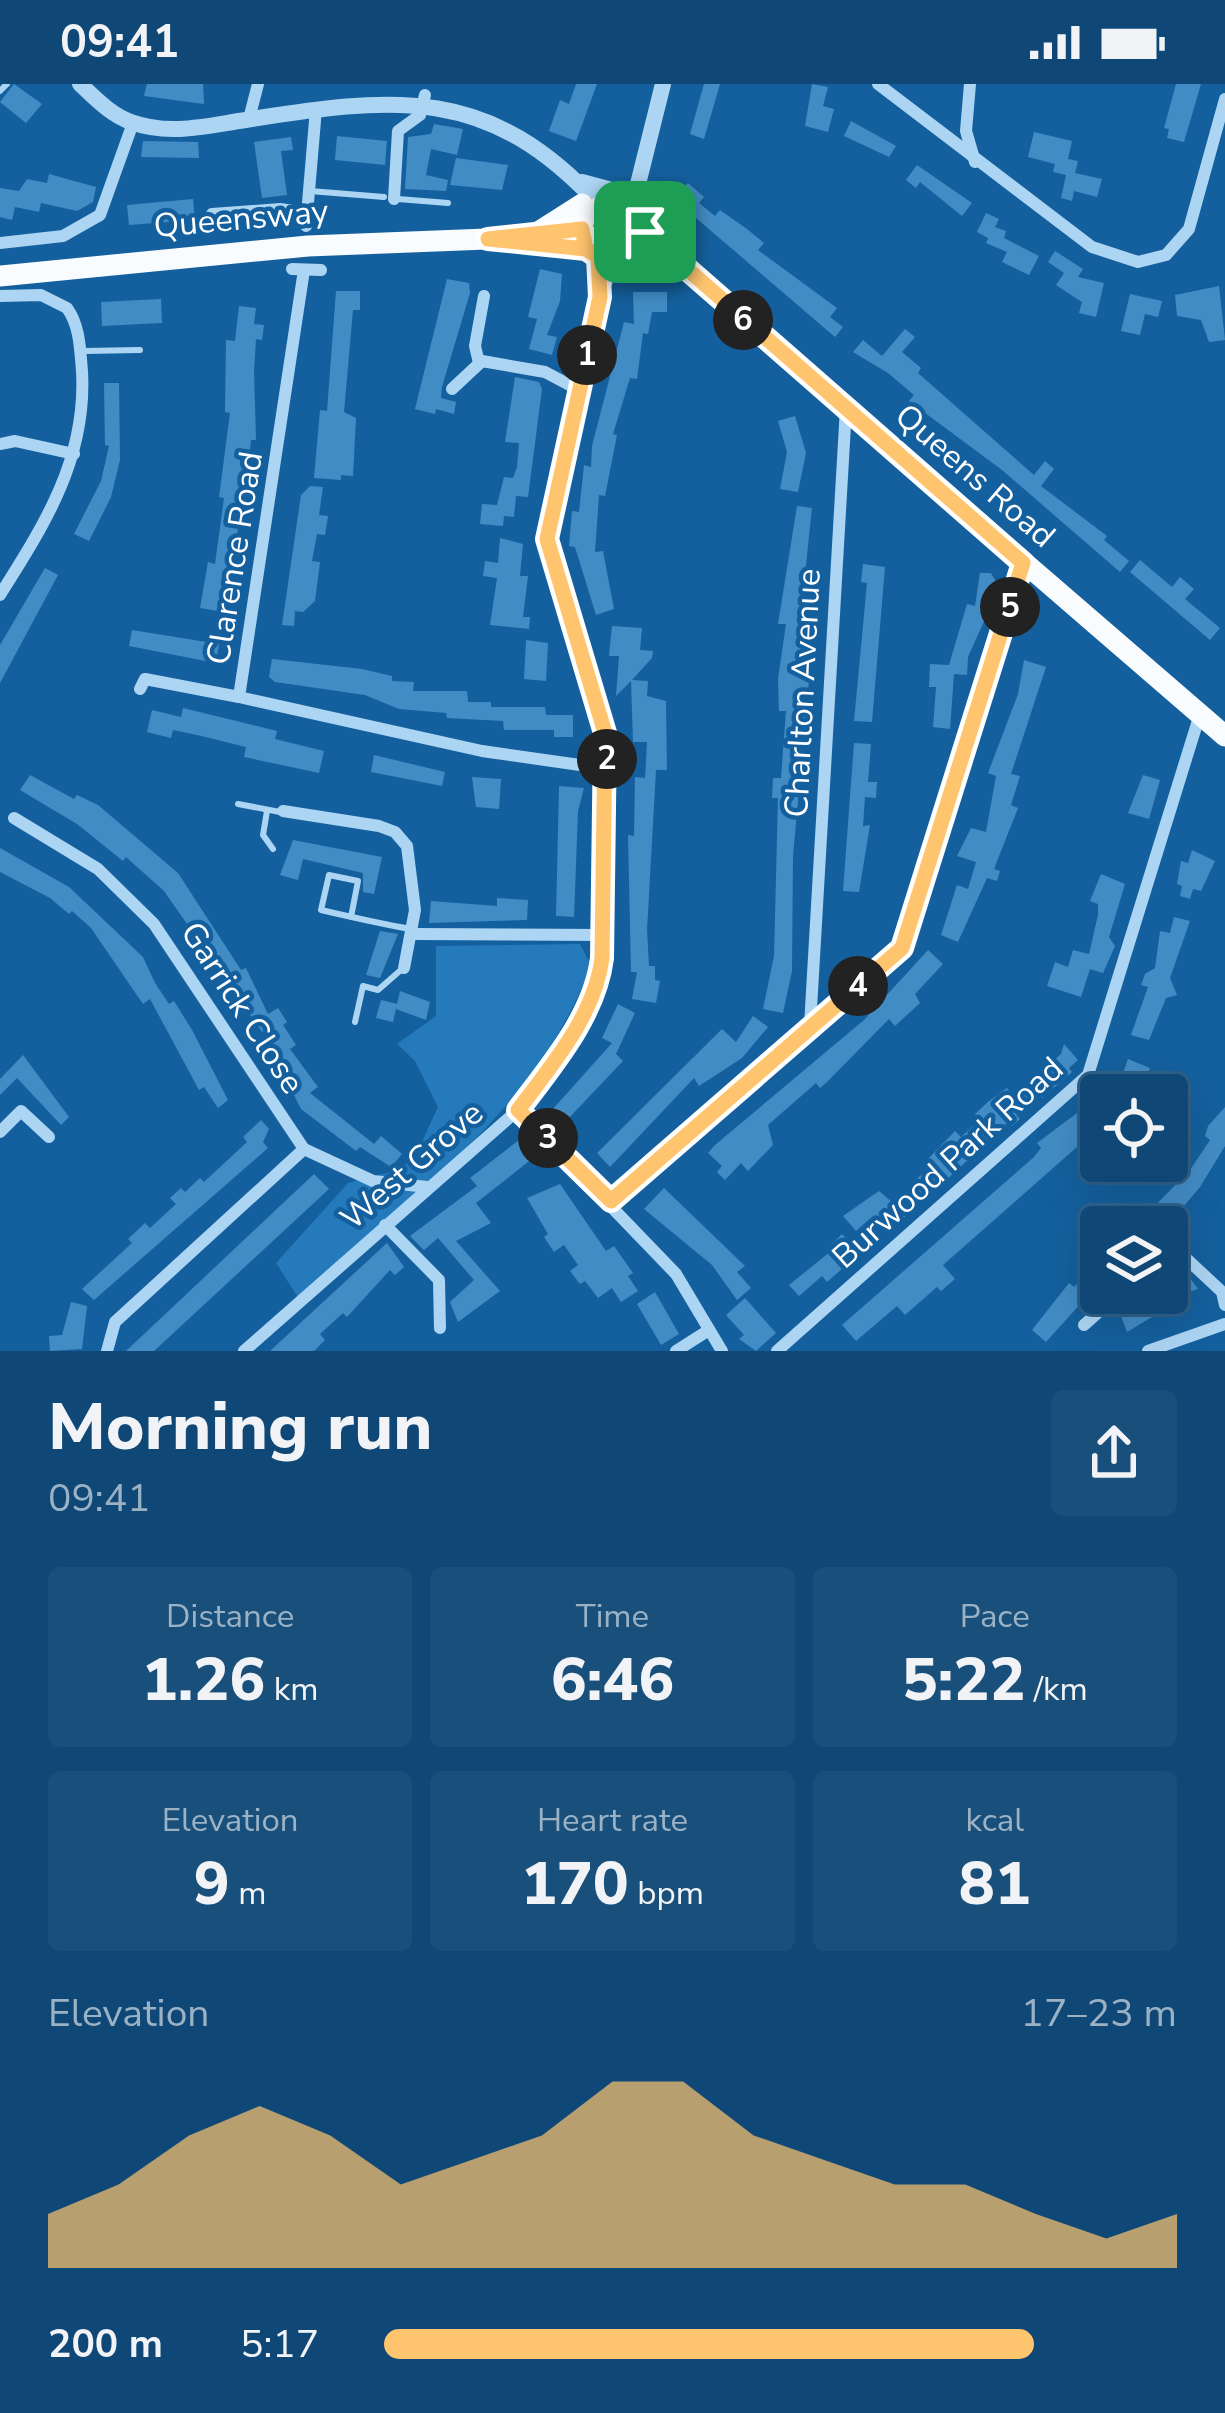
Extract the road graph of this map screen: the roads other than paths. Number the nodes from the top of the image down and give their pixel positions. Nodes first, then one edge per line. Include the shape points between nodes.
1 (7, 84) edge
2 (80, 84) edge
3 (258, 84) edge
4 (663, 84) edge
5 (878, 84) edge
6 (970, 84) edge
7 (0, 91) edge
8 (425, 95) junction
9 (1225, 99) edge
10 (316, 109) junction
11 (250, 119) junction
12 (133, 123) junction
13 (975, 163) junction
14 (310, 191) junction
15 (389, 198) junction
16 (448, 203) dead end
17 (212, 214) dead end
18 (602, 219) junction
19 (488, 239) junction
20 (0, 243) edge
21 (320, 270) dead end
22 (0, 276) edge
23 (0, 296) edge
24 (484, 296) dead end
25 (140, 350) dead end
26 (80, 352) junction
27 (478, 363) junction
28 (452, 388) dead end
29 (578, 390) junction
30 (846, 408) junction
31 (0, 444) edge
32 (74, 454) junction
33 (1023, 563) junction
34 (0, 595) edge
35 (140, 689) dead end
36 (239, 697) junction
37 (1200, 715) junction
38 (1225, 736) edge
39 (608, 769) junction
40 (238, 804) dead end
41 (283, 811) joint
42 (267, 812) junction
43 (14, 818) dead end
44 (273, 849) dead end
45 (351, 917) junction
46 (415, 932) junction
47 (603, 935) junction
48 (404, 968) joint
49 (814, 981) junction
50 (835, 1006) junction
51 (356, 1022) dead end
52 (810, 1028) junction
53 (518, 1110) junction
54 (0, 1132) edge
55 (49, 1137) dead end
56 (304, 1149) junction
57 (427, 1187) junction
58 (611, 1201) junction
59 (385, 1225) junction
60 (1188, 1263) edge
61 (1225, 1305) edge
62 (1096, 1314) edge
63 (1225, 1324) edge
64 (1084, 1325) dead end
65 (440, 1328) dead end
66 (709, 1330) junction
67 (1153, 1350) edge
68 (107, 1351) edge
69 (244, 1351) edge
70 (676, 1351) edge
71 (722, 1351) edge
72 (777, 1351) edge

1 - 7 lane
2 - 12 street
3 - 11 street
4 - 18 street via 637,178
5 - 13 street
6 - 13 street via 965,131
8 - 10 street, Queens Road
8 - 15 street via 420,115 398,131
8 - 18 street, Queens Road via 502,117
9 - 13 street via 1189,229 1154,261 1104,254
10 - 11 street, Queens Road
10 - 14 street
11 - 12 street, Queens Road via 174,130
12 - 20 street via 100,215 63,236
14 - 15 lane
14 - 17 street via 307,220 280,209
15 - 16 lane
18 - 19 main road, Queensway
18 - 19 main road, Queensway
18 - 29 street, West Grove via 600,297
18 - 30 main road, Queens Road via 682,266
19 - 22 main road, Queensway via 308,246
21 - 36 street, Clarence Road via 298,269
23 - 26 street via 62,303
24 - 27 street
25 - 26 lane
26 - 32 street
27 - 28 street
27 - 29 street via 545,372
29 - 39 street, West Grove via 547,539 603,721
30 - 33 main road, Queens Road
30 - 49 street, Charlton Avenue
31 - 32 street
32 - 34 street via 56,503
33 - 37 main road, Queens Road
33 - 50 street via 911,932
35 - 36 street via 145,679
36 - 39 street, Clarence Road via 482,751
37 - 38 main road, Queens Road
37 - 72 street, Burwood Park Road via 1088,1075
39 - 47 street, West Grove
40 - 42 lane
41 - 42 lane
41 - 46 street via 395,832 412,862
42 - 44 lane via 263,835
43 - 56 street, Garrick Close via 98,869 154,923
45 - 45 lane via 321,910 329,875 358,880
45 - 46 lane
46 - 47 street
46 - 48 street
47 - 53 street, West Grove via 591,1001
48 - 51 lane via 378,990 363,986
49 - 50 street
49 - 52 street, Charlton Avenue
50 - 52 street
52 - 58 street
53 - 57 street, West Grove
53 - 58 street
54 - 55 street via 21,1112
56 - 57 street via 374,1180
56 - 68 street via 115,1322
57 - 59 street, West Grove
58 - 66 street via 676,1274
59 - 65 street via 440,1280
59 - 69 street, West Grove
60 - 61 street via 1222,1292
62 - 64 street
63 - 67 street
66 - 70 street
66 - 71 street

